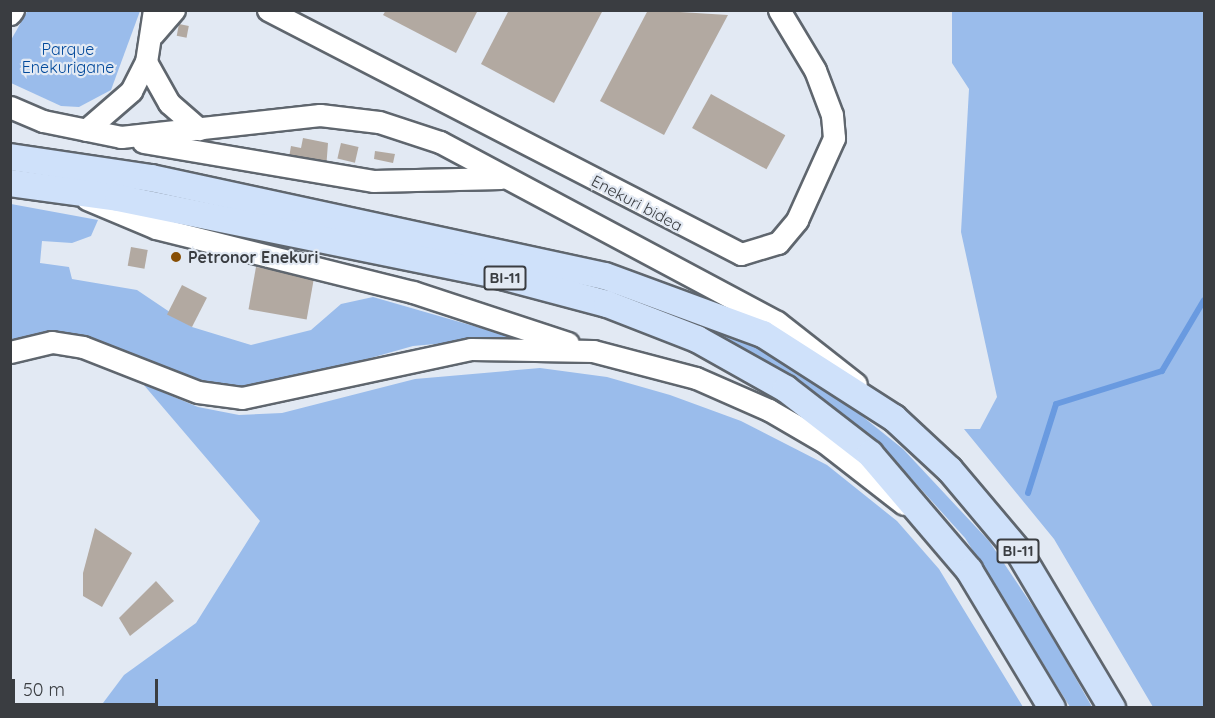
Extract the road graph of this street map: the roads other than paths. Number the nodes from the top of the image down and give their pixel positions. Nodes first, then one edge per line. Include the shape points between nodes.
1 (154, 10) edge
2 (174, 10) edge
3 (268, 10) edge
4 (779, 10) edge
5 (153, 34) junction
6 (146, 62) junction
7 (10, 107) edge
8 (199, 129) junction
9 (86, 130) junction
10 (122, 137) junction
11 (10, 157) edge
12 (510, 178) junction
13 (10, 183) edge
14 (67, 190) junction
15 (593, 351) junction
16 (10, 352) edge
17 (894, 418) junction
18 (932, 524) junction
19 (1052, 708) edge
20 (1112, 708) edge

1 - 5 street
2 - 5 street
3 - 4 street, Enekuri bidea via 741,254 778,243 797,220 834,138 832,115 815,70
5 - 6 street
6 - 8 street via 169,103
6 - 9 street via 131,91
7 - 9 street via 43,121
8 - 10 street
8 - 12 street via 320,116 379,122 440,142
9 - 10 street
10 - 12 street via 373,181
11 - 17 main road, BI-11 via 151,178 605,276 763,334
12 - 17 street via 777,322 828,359
13 - 14 main road, BI-11
14 - 15 street via 156,228 413,292
14 - 18 main road, BI-11 via 505,278 656,322 753,368 814,409 870,454
15 - 16 street via 471,349 242,398 198,392 83,347 52,342
15 - 18 street via 696,378 769,410 824,442
17 - 20 main road, BI-11 via 950,470 1018,552
18 - 19 main road, BI-11 via 1003,623

